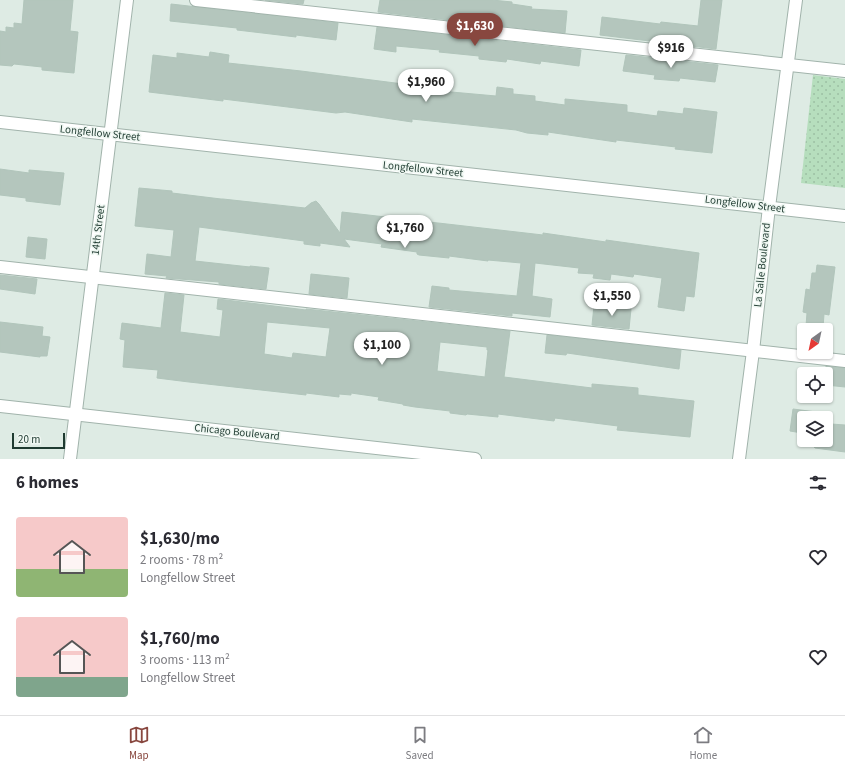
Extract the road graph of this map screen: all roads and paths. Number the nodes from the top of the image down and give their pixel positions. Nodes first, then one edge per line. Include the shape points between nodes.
1 (127, 0) edge
2 (196, 0) edge
3 (796, 0) edge
4 (788, 65) junction
5 (845, 70) edge
6 (0, 122) edge
7 (110, 134) junction
8 (769, 207) junction
9 (845, 216) edge
10 (0, 267) edge
11 (92, 277) junction
12 (753, 351) junction
13 (845, 361) edge
14 (0, 406) edge
15 (76, 414) junction
16 (404, 455) edge
17 (70, 459) edge
18 (475, 459) edge
19 (739, 459) edge

1 - 7 street, 14th Street
2 - 4 street
3 - 4 street, La Salle Boulevard
4 - 5 street
4 - 8 street, La Salle Boulevard
6 - 7 street, Longfellow Street
7 - 8 street, Longfellow Street
7 - 11 street, 14th Street
8 - 9 street, Longfellow Street
8 - 12 street, La Salle Boulevard
10 - 11 street
11 - 12 street
11 - 15 street, 14th Street
12 - 13 street
12 - 19 street, La Salle Boulevard
14 - 15 street, Chicago Boulevard
15 - 16 street, Chicago Boulevard
15 - 17 street, 14th Street
16 - 18 street, Chicago Boulevard

